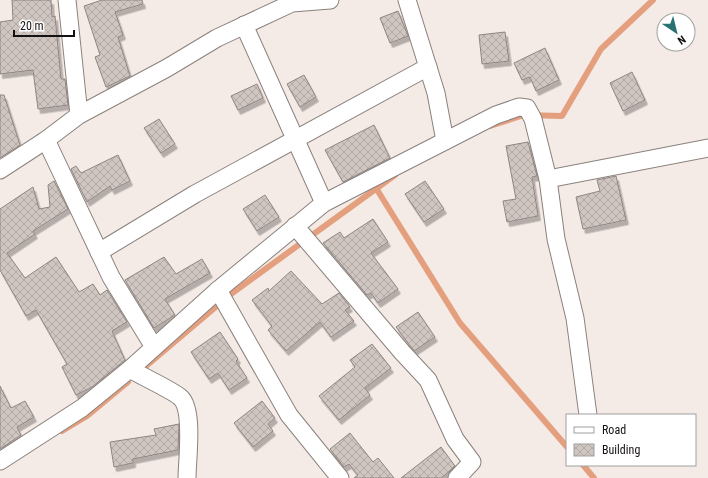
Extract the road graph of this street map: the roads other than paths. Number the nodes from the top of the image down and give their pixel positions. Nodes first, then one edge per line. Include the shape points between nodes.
1 (66, 0) edge
2 (330, 0) edge
3 (407, 0) edge
4 (244, 25) junction
5 (428, 67) junction
6 (79, 115) junction
7 (295, 139) junction
8 (46, 140) junction
9 (445, 141) junction
10 (708, 148) edge
11 (0, 170) edge
12 (548, 179) junction
13 (324, 203) junction
14 (296, 226) junction
15 (99, 252) junction
16 (218, 290) junction
17 (154, 347) junction
18 (130, 370) junction
19 (588, 414) edge
20 (0, 460) edge
21 (187, 478) edge
22 (340, 478) edge
23 (457, 478) edge

1 - 6 street
2 - 4 street via 292,3
3 - 5 street
4 - 6 street
4 - 7 street
5 - 7 street
5 - 9 street via 436,92
6 - 8 street
7 - 13 street
7 - 15 street via 195,194
8 - 11 street
8 - 15 street
9 - 12 street via 496,116 519,107 527,108 533,119
9 - 13 street
10 - 12 street
12 - 19 street via 556,239 575,318
13 - 14 street
14 - 16 street
14 - 23 street via 428,380 455,439 472,462
15 - 17 street via 111,277
16 - 17 street
16 - 22 street via 289,415
17 - 18 street
18 - 20 street via 82,408
18 - 21 street via 181,398 187,406

